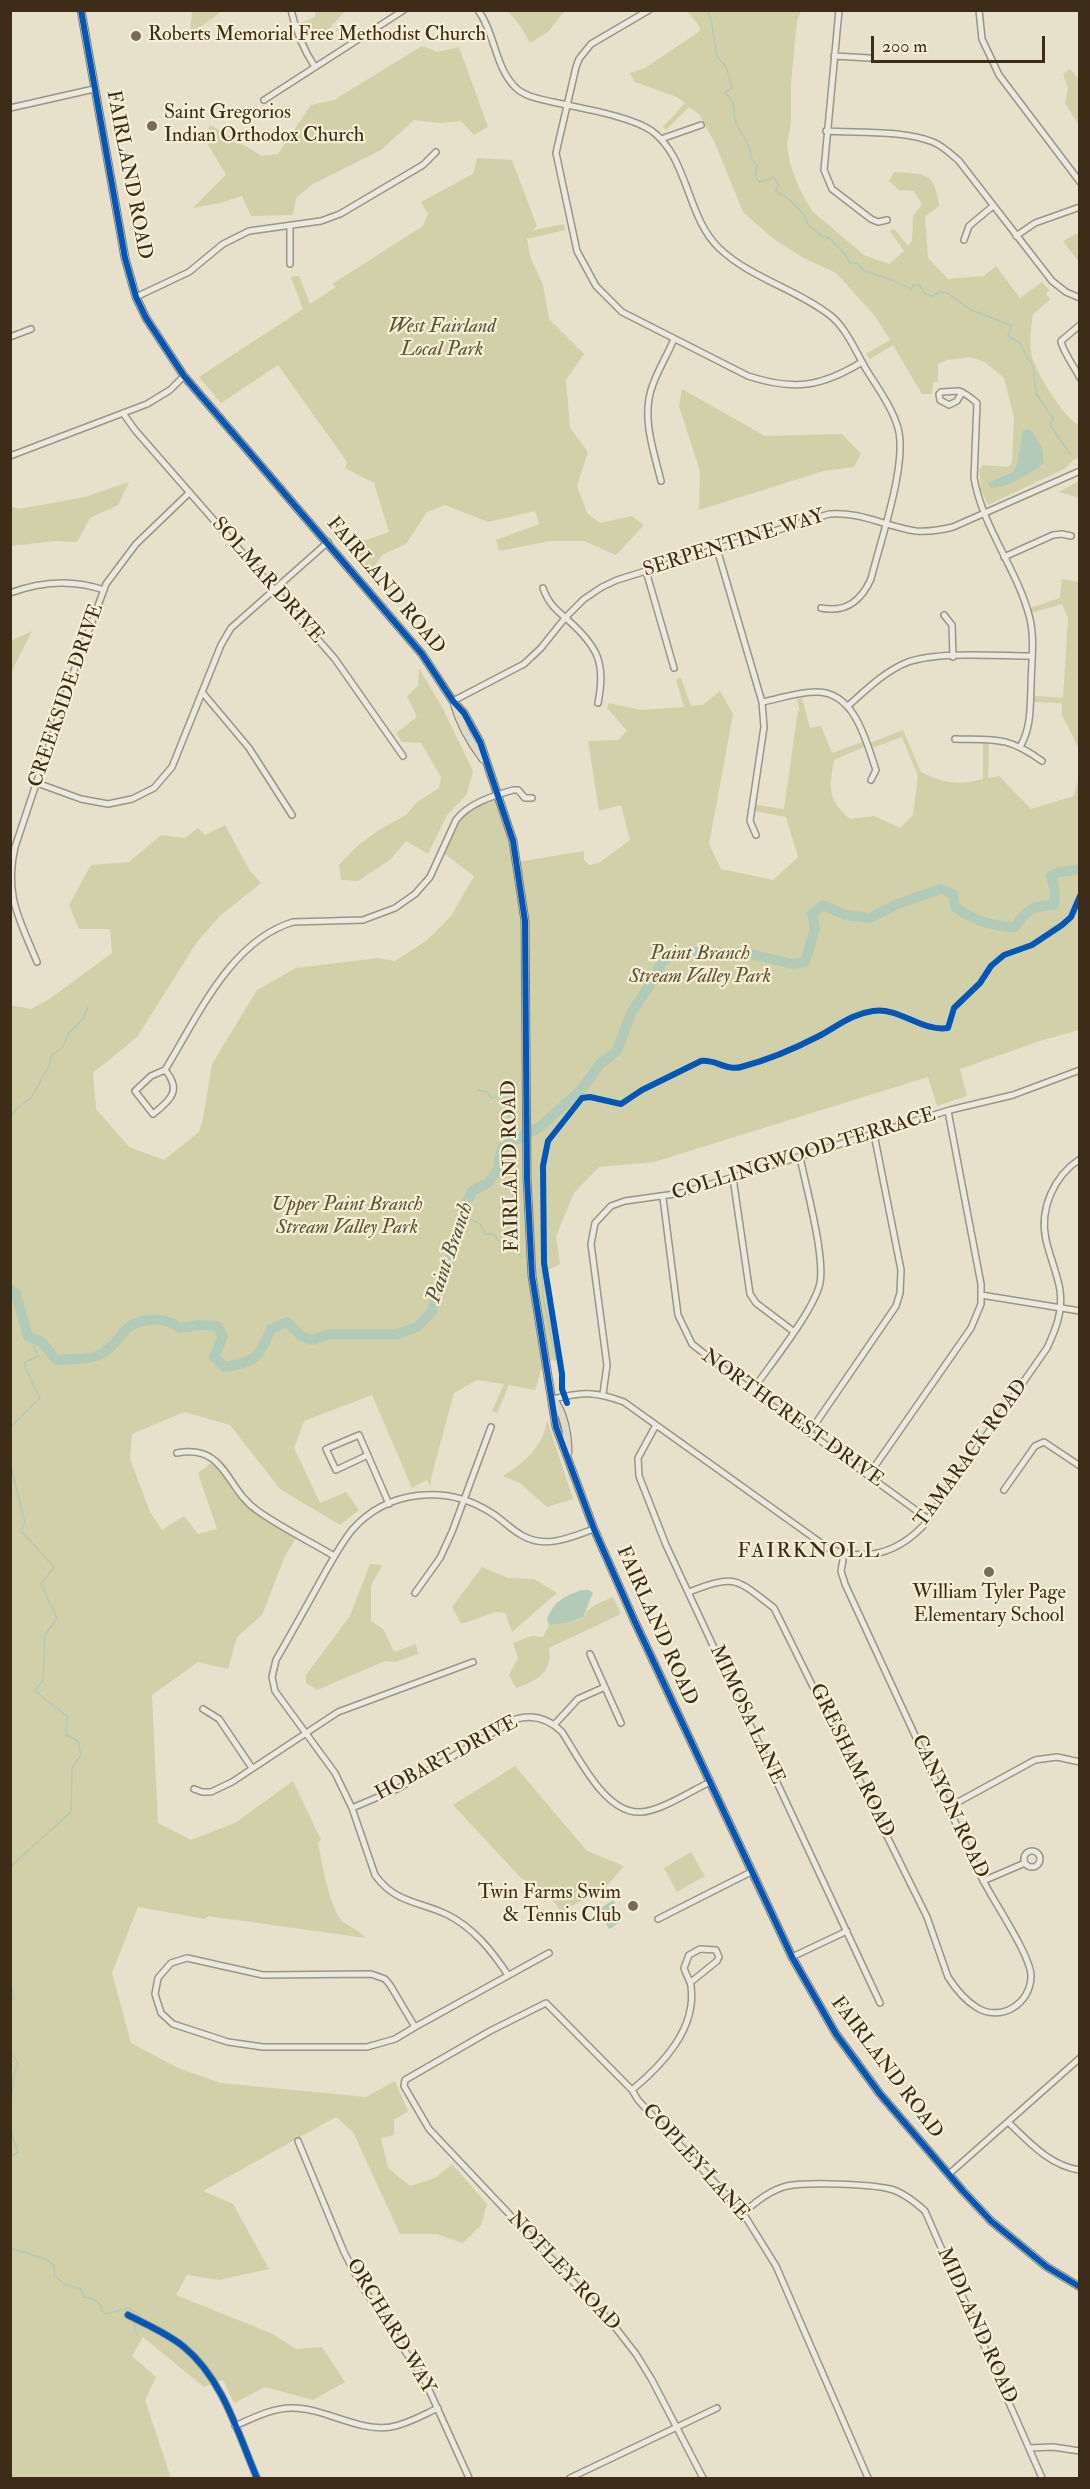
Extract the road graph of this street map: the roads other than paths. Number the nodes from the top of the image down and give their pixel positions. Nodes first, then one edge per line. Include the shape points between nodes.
1 (81, 10) edge
2 (291, 10) edge
3 (404, 10) edge
4 (478, 10) edge
5 (649, 10) edge
6 (839, 10) edge
7 (979, 10) edge
8 (834, 56) junction
9 (869, 58) dead end
10 (315, 68) junction
11 (94, 89) junction
12 (264, 100) dead end
13 (566, 105) junction
14 (10, 108) edge
15 (701, 125) dead end
16 (826, 131) junction
17 (660, 139) junction
18 (436, 152) dead end
19 (1080, 182) edge
20 (993, 206) junction
21 (1080, 207) edge
22 (887, 220) dead end
23 (291, 225) junction
24 (1016, 236) junction
25 (964, 240) dead end
26 (290, 264) dead end
27 (136, 297) junction
28 (1080, 298) edge
29 (1080, 325) edge
30 (31, 329) dead end
31 (10, 336) edge
32 (674, 339) junction
33 (862, 362) junction
34 (184, 376) junction
35 (1080, 378) edge
36 (962, 392) dead end
37 (123, 413) junction
38 (10, 456) edge
39 (1080, 471) edge
40 (661, 481) dead end
41 (189, 493) junction
42 (985, 514) junction
43 (885, 523) junction
44 (1071, 536) dead end
45 (328, 542) junction
46 (717, 549) junction
47 (1004, 557) junction
48 (646, 571) junction
49 (543, 588) dead end
50 (274, 589) junction
51 (104, 590) junction
52 (10, 593) edge
53 (821, 608) dead end
54 (944, 615) dead end
55 (565, 618) junction
56 (1032, 656) junction
57 (953, 657) junction
58 (674, 668) dead end
59 (202, 692) junction
60 (453, 701) junction
61 (762, 702) junction
62 (598, 703) dead end
63 (849, 705) junction
64 (955, 740) dead end
65 (1021, 745) junction
66 (403, 756) dead end
67 (1042, 761) dead end
68 (871, 780) dead end
69 (37, 783) junction
70 (499, 795) junction
71 (532, 798) dead end
72 (292, 814) dead end
73 (756, 836) dead end
74 (37, 962) dead end
75 (165, 1070) junction
76 (1080, 1070) edge
77 (948, 1111) junction
78 (874, 1134) junction
79 (800, 1157) junction
80 (1080, 1159) edge
81 (733, 1178) junction
82 (663, 1198) junction
83 (981, 1295) junction
84 (1060, 1308) junction
85 (1080, 1311) edge
86 (793, 1331) junction
87 (752, 1391) junction
88 (603, 1394) junction
89 (553, 1399) junction
90 (656, 1425) junction
91 (491, 1427) dead end
92 (809, 1433) junction
93 (177, 1452) dead end
94 (368, 1455) junction
95 (1080, 1466) edge
96 (868, 1476) junction
97 (1004, 1490) dead end
98 (464, 1500) junction
99 (389, 1504) junction
100 (928, 1519) junction
101 (594, 1529) junction
102 (844, 1554) junction
103 (334, 1556) junction
104 (689, 1592) junction
105 (415, 1593) dead end
106 (590, 1654) dead end
107 (473, 1662) dead end
108 (605, 1687) junction
109 (203, 1709) dead end
110 (621, 1723) dead end
111 (555, 1725) junction
112 (306, 1732) junction
113 (1080, 1762) edge
114 (252, 1768) junction
115 (710, 1782) junction
116 (194, 1789) dead end
117 (949, 1807) junction
118 (352, 1808) junction
119 (1025, 1863) dead end
120 (751, 1872) junction
121 (983, 1881) junction
122 (658, 1919) dead end
123 (847, 1931) junction
124 (549, 1953) dead end
125 (792, 1957) junction
126 (508, 1975) junction
127 (691, 1982) junction
128 (968, 2000) joint
129 (880, 2003) dead end
130 (415, 2028) junction
131 (1080, 2058) edge
132 (405, 2080) joint
133 (633, 2090) junction
134 (1008, 2122) junction
135 (298, 2141) dead end
136 (1080, 2170) edge
137 (949, 2174) junction
138 (743, 2213) junction
139 (1080, 2287) edge
140 (128, 2315) dead end
141 (438, 2408) junction
142 (717, 2408) dead end
143 (235, 2426) junction
144 (677, 2427) junction
145 (1029, 2448) junction
146 (1080, 2451) edge
147 (258, 2478) edge
148 (469, 2478) edge
149 (570, 2478) edge
150 (703, 2478) edge
151 (868, 2478) edge
152 (1042, 2478) edge

1 - 11 main road, FAIRLAND ROAD
2 - 10 street via 296,33
3 - 10 street
4 - 13 street via 508,79 518,90
5 - 13 street via 591,44 579,59
6 - 8 street
7 - 19 street via 982,39 999,75
8 - 9 street
8 - 16 street
10 - 12 street
11 - 14 street
11 - 27 main road, FAIRLAND ROAD via 125,258
13 - 17 street via 636,122
13 - 32 street via 556,159 577,251 585,269 622,312
15 - 17 street
16 - 20 street via 912,136 934,142 959,161
16 - 22 street via 824,170 832,189 871,219
17 - 33 street via 717,247 832,317
18 - 23 street via 423,165 340,214
20 - 24 street
20 - 25 street via 969,226
21 - 24 street via 1035,223
23 - 26 street
23 - 27 street via 236,236 189,272
24 - 28 street via 1052,281
27 - 34 main road, FAIRLAND ROAD via 156,337
29 - 35 street via 1061,341
30 - 31 street
32 - 33 street via 748,376 792,386 819,383
32 - 40 street via 651,388 647,408
33 - 43 street via 888,405 900,438 898,471
34 - 37 street via 161,396
34 - 45 main road, FAIRLAND ROAD
36 - 42 street via 976,403 978,410 974,478
37 - 38 street
37 - 41 street, SOLMAR DRIVE
39 - 42 street, SERPENTINE WAY
41 - 50 street, SOLMAR DRIVE
41 - 51 street, CREEKSIDE DRIVE via 136,544
42 - 43 street, SERPENTINE WAY via 932,531
42 - 47 street
43 - 46 street, SERPENTINE WAY via 852,514 830,514
43 - 53 street via 865,593 848,607
44 - 47 street via 1053,535
45 - 50 street
45 - 60 main road, FAIRLAND ROAD via 406,633
46 - 48 street, SERPENTINE WAY
46 - 61 street
47 - 56 street via 1030,620
48 - 55 street, SERPENTINE WAY via 602,587
48 - 58 street
49 - 55 street via 547,601
50 - 59 street via 231,628
50 - 66 street, SOLMAR DRIVE via 335,659
51 - 52 street via 61,582 32,585
51 - 69 street, CREEKSIDE DRIVE
54 - 57 street via 952,625
55 - 60 street, SERPENTINE WAY via 524,664
55 - 62 street via 586,636 598,655 602,674
56 - 57 street
56 - 65 street via 1029,724
57 - 63 street via 909,662 876,681
59 - 69 street via 172,767 143,794 120,803 95,803
59 - 72 street via 249,748
60 - 70 main road, FAIRLAND ROAD via 464,712 480,742
61 - 63 street via 818,692
61 - 73 street via 764,727 750,821
63 - 68 street via 876,770
64 - 65 street via 1001,740
65 - 67 street
69 - 74 street, CREEKSIDE DRIVE via 11,865 14,906
70 - 71 street via 518,790 525,798
70 - 75 street via 463,812 430,877 395,909 363,920 293,922 271,931 245,951 224,974
70 - 89 main road, FAIRLAND ROAD via 513,842 525,921 532,1276
75 - 75 street via 172,1078 172,1096 153,1114 135,1091 151,1076
76 - 77 street, COLLINGWOOD TERRACE via 1013,1095
77 - 78 street, COLLINGWOOD TERRACE
77 - 83 street
78 - 79 street, COLLINGWOOD TERRACE
78 - 92 street via 901,1270 900,1293 888,1320
79 - 81 street, COLLINGWOOD TERRACE
79 - 86 street via 821,1272 815,1297
80 - 84 street, TAMARACK ROAD via 1057,1182 1045,1215 1045,1238 1060,1290
81 - 82 street, COLLINGWOOD TERRACE
81 - 86 street via 750,1294
82 - 87 street, NORTHCREST DRIVE via 678,1315 685,1332 700,1353
82 - 88 street, COLLINGWOOD TERRACE via 618,1203 605,1211 592,1231 607,1365
83 - 84 street
83 - 96 street via 971,1328
84 - 85 street
84 - 100 street, TAMARACK ROAD via 1047,1348
86 - 87 street
87 - 92 street, NORTHCREST DRIVE
88 - 89 street, TAMARACK ROAD via 580,1393
88 - 90 street, TAMARACK ROAD via 624,1402
89 - 101 main road, FAIRLAND ROAD via 556,1427
90 - 102 street, TAMARACK ROAD via 810,1537
90 - 104 street, MIMOSA LANE via 638,1458 639,1476
91 - 98 street
92 - 96 street, NORTHCREST DRIVE
93 - 103 street via 199,1451 215,1460 249,1504
94 - 94 street via 359,1435 326,1449 336,1470
94 - 99 street
95 - 97 street via 1044,1442 1035,1446
96 - 100 street, NORTHCREST DRIVE
98 - 99 street via 434,1494 405,1497
98 - 101 street via 490,1511 524,1536 536,1540 561,1541
98 - 105 street via 440,1558
99 - 103 street via 364,1518
100 - 102 street, TAMARACK ROAD via 911,1538 892,1549 872,1555
101 - 115 main road, FAIRLAND ROAD
102 - 117 street, CANYON ROAD via 841,1571 845,1584
103 - 112 street via 276,1660 272,1677 278,1697
104 - 123 street, MIMOSA LANE
104 - 128 street, GRESHAM ROAD via 720,1580 736,1582 774,1608 927,1917 948,1977
106 - 108 street
107 - 112 street via 338,1712
108 - 110 street
108 - 111 street via 578,1699
109 - 114 street via 219,1719
111 - 115 street via 605,1796 630,1812 652,1809
111 - 118 street, HOBART DRIVE via 535,1717 516,1719 398,1789
112 - 114 street
112 - 118 street via 335,1773
113 - 117 street via 1057,1757 1035,1760
114 - 116 street via 211,1791
115 - 120 main road, FAIRLAND ROAD
117 - 121 street, CANYON ROAD
118 - 126 street via 372,1867 382,1884 402,1899 454,1919 490,1948
119 - 121 street
120 - 122 street
120 - 125 main road, FAIRLAND ROAD
121 - 128 street, CANYON ROAD via 1026,1958 1031,1975 1028,1992 1012,2009 990,2012
123 - 125 street
123 - 129 street, MIMOSA LANE
124 - 126 street
125 - 137 main road, FAIRLAND ROAD via 836,2034 880,2094
126 - 130 street
127 - 127 street via 717,1961 716,1950 700,1948 688,1955 684,1968
127 - 133 street via 690,2010 681,2035 662,2063
130 - 130 street via 367,2047 246,2046 173,2024 161,2013 155,1986 162,1970 187,1958 263,1975 371,1974 390,1985
131 - 134 street
132 - 133 street, COPLEY LANE via 546,2003
132 - 144 street, NOTLEY ROAD via 404,2086 429,2129 636,2354
133 - 138 street, COPLEY LANE
134 - 136 street via 1060,2165
134 - 137 street
135 - 141 street, ORCHARD WAY via 360,2283 411,2359
137 - 139 main road, FAIRLAND ROAD via 1017,2245
138 - 145 street, MIDLAND ROAD via 757,2201 801,2184 891,2189 912,2200 925,2211
138 - 151 street, COPLEY LANE via 776,2266
140 - 143 street via 185,2348 218,2388
141 - 143 street via 390,2427 373,2427 292,2408 266,2413
141 - 148 street, ORCHARD WAY
142 - 144 street
143 - 147 street
144 - 149 street
144 - 150 street, NOTLEY ROAD
145 - 146 street
145 - 152 street, MIDLAND ROAD

